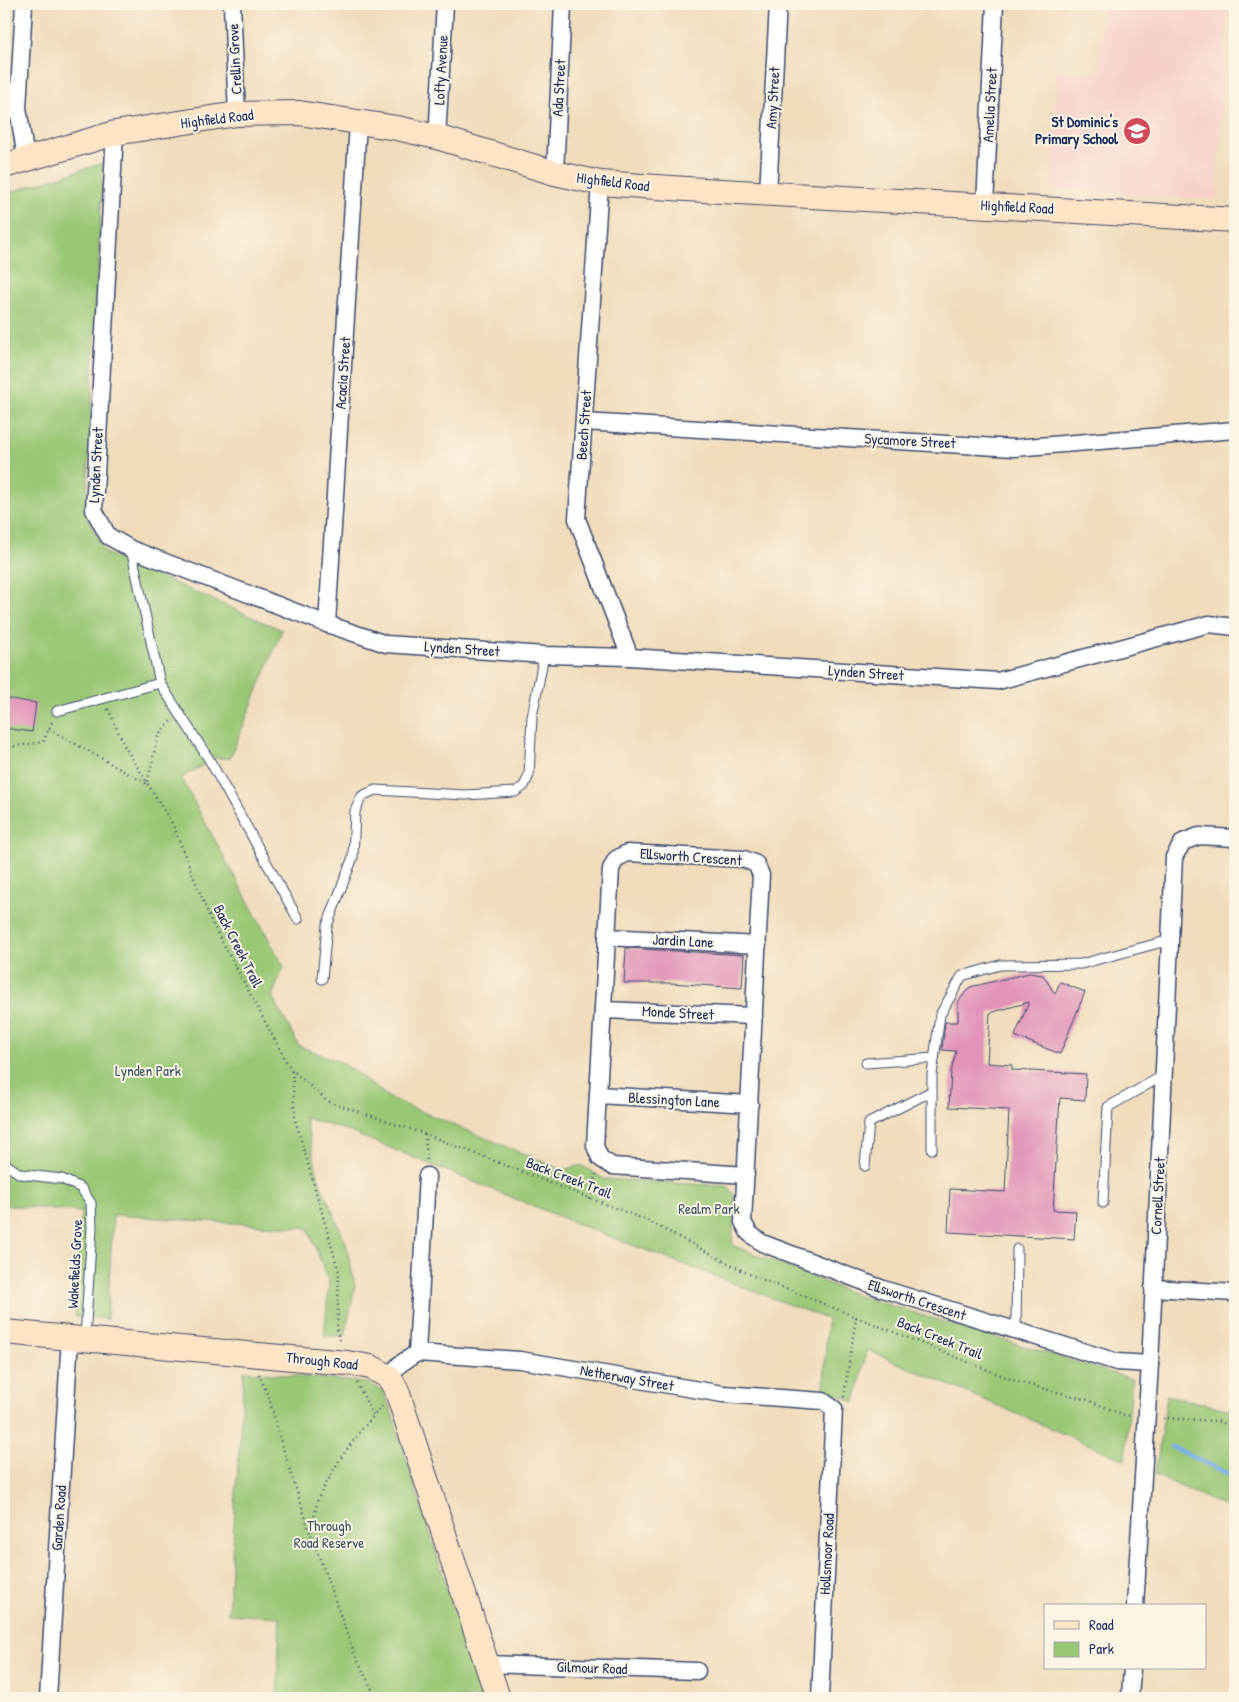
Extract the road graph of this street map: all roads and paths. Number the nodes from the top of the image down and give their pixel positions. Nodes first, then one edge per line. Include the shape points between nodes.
1 (24, 4) edge
2 (232, 4) edge
3 (445, 4) edge
4 (563, 4) edge
5 (778, 4) edge
6 (995, 4) edge
7 (238, 114) junction
8 (358, 123) junction
9 (116, 133) junction
10 (437, 137) junction
11 (26, 159) junction
12 (4, 166) edge
13 (555, 172) junction
14 (600, 183) junction
15 (768, 193) junction
16 (985, 205) junction
17 (1235, 220) edge
18 (584, 422) junction
19 (1235, 430) edge
20 (131, 549) junction
21 (327, 624) junction
22 (1235, 627) edge
23 (544, 655) junction
24 (630, 657) junction
25 (160, 683) junction
26 (104, 699) junction
27 (57, 711) joint
28 (178, 712) junction
29 (49, 729) junction
30 (4, 748) edge
31 (147, 784) junction
32 (1235, 838) edge
33 (298, 919) dead end
34 (607, 937) junction
35 (1170, 940) junction
36 (758, 945) junction
37 (322, 979) dead end
38 (603, 1010) junction
39 (754, 1016) junction
40 (934, 1058) junction
41 (866, 1063) dead end
42 (292, 1070) junction
43 (1164, 1075) junction
44 (932, 1091) junction
45 (598, 1095) junction
46 (750, 1104) junction
47 (425, 1134) junction
48 (932, 1149) dead end
49 (600, 1158) junction
50 (4, 1163) edge
51 (865, 1166) dead end
52 (746, 1175) junction
53 (428, 1176) joint
54 (590, 1199) junction
55 (1103, 1203) dead end
56 (1018, 1249) dead end
57 (1153, 1288) junction
58 (1235, 1293) edge
59 (856, 1317) junction
60 (4, 1332) edge
61 (1016, 1332) junction
62 (78, 1338) junction
63 (417, 1353) junction
64 (250, 1354) junction
65 (348, 1363) junction
66 (1150, 1364) junction
67 (393, 1384) junction
68 (834, 1414) junction
69 (373, 1416) junction
70 (1146, 1417) junction
71 (1235, 1427) edge
72 (311, 1534) junction
73 (1135, 1604) edge
74 (487, 1664) junction
75 (1132, 1670) edge
76 (697, 1671) dead end
77 (48, 1698) edge
78 (376, 1698) edge
79 (498, 1698) edge
80 (820, 1698) edge
81 (1130, 1698) edge

1 - 11 street via 18,108
2 - 7 street, Crellin Grove
3 - 10 street, Lofty Avenue
4 - 13 street, Ada Street
5 - 15 street, Amy Street
6 - 16 street, Amelia Street
7 - 8 main road, Highfield Road via 299,113
7 - 9 main road, Highfield Road
8 - 10 main road, Highfield Road
8 - 21 street, Acacia Street
9 - 11 main road, Highfield Road
9 - 20 street, Lynden Street via 94,510 108,536
10 - 13 main road, Highfield Road
11 - 12 main road, Highfield Road
13 - 14 main road, Highfield Road
14 - 15 main road, Highfield Road
14 - 18 street, Beech Street
15 - 16 main road, Highfield Road
16 - 17 main road, Highfield Road
18 - 19 street, Sycamore Street via 1014,448
18 - 24 street, Beech Street via 577,519
20 - 21 street, Lynden Street
20 - 25 lane
21 - 23 street, Lynden Street via 386,644
22 - 24 street, Lynden Street via 1208,624 998,681
23 - 24 street, Lynden Street
23 - 37 lane via 532,717 529,775 524,786 515,792 464,794 375,790 362,796 355,811 353,857 327,926
25 - 26 lane
25 - 28 lane
26 - 27 lane
26 - 31 path, Back Creek Trail via 125,747
27 - 29 path
28 - 31 path via 158,736
28 - 33 lane via 210,761
29 - 30 path via 43,742
29 - 31 path
31 - 42 path, Back Creek Trail via 173,826 212,923
32 - 35 street, Cornell Street via 1199,836 1183,842 1174,858
34 - 36 street, Jardin Lane
34 - 36 street, Ellsworth Crescent via 611,869 616,859 626,853 744,859 756,864 761,875
34 - 38 street, Ellsworth Crescent
35 - 40 lane via 1081,964 1000,965 962,976 940,1015
35 - 43 street, Cornell Street
36 - 39 street, Ellsworth Crescent
38 - 39 street, Monde Street
38 - 45 street, Ellsworth Crescent
39 - 46 street, Ellsworth Crescent
40 - 41 lane
40 - 44 lane
42 - 47 path, Back Creek Trail via 327,1100
42 - 65 path via 295,1119 338,1272 337,1332
43 - 55 lane via 1108,1107
43 - 57 street, Cornell Street
44 - 48 lane
44 - 51 lane via 869,1123
45 - 46 street, Blessington Lane
45 - 49 street, Ellsworth Crescent via 595,1146
46 - 52 street, Ellsworth Crescent
47 - 53 path
47 - 54 path, Back Creek Trail
49 - 52 street via 612,1166
49 - 54 path
50 - 62 lane, Wakefields Grove via 20,1174 62,1179 81,1188 91,1203 92,1228
52 - 61 street, Ellsworth Crescent via 743,1222 749,1234 762,1243 884,1289
53 - 63 street
54 - 59 path, Back Creek Trail via 646,1220 749,1274
56 - 61 lane
57 - 58 street
57 - 66 street, Cornell Street
59 - 68 path via 843,1404
59 - 70 path, Back Creek Trail via 1018,1382 1088,1400 1124,1415
60 - 62 main road, Through Road
61 - 66 street, Ellsworth Crescent via 1117,1362
62 - 64 main road, Through Road
62 - 77 street, Garden Road
63 - 67 street via 400,1364
63 - 68 street, Netherway Street via 520,1360 723,1394 823,1401
64 - 65 main road, Through Road
64 - 72 path via 269,1398
65 - 67 main road, Through Road via 371,1367
65 - 69 path
66 - 70 street, Cornell Street
67 - 69 path
67 - 74 main road
68 - 80 street, Hollsmoor Road
69 - 72 path via 340,1459 318,1498
70 - 71 path, Back Creek Trail via 1200,1419
70 - 73 street, Cornell Street
72 - 78 path via 354,1653
74 - 76 street, Gilmour Road
74 - 79 main road
75 - 81 street

